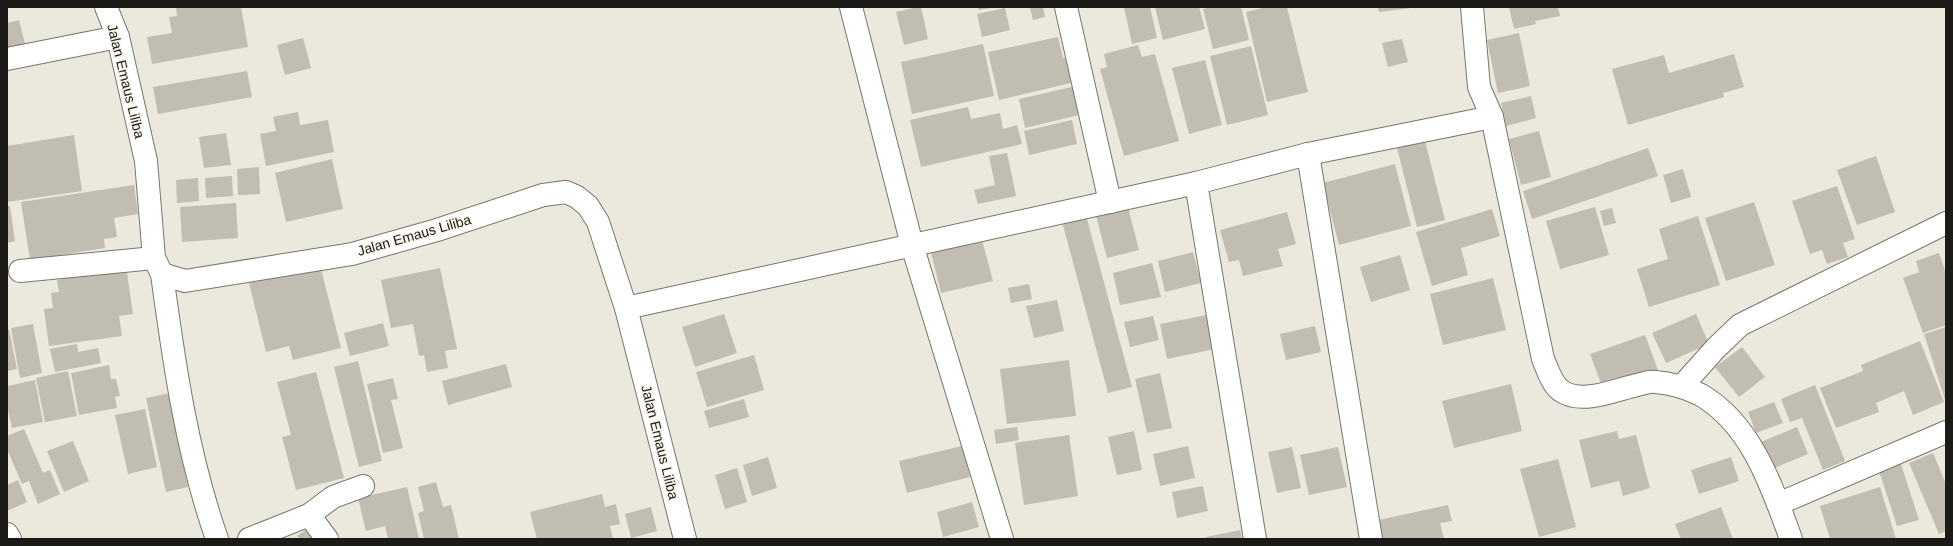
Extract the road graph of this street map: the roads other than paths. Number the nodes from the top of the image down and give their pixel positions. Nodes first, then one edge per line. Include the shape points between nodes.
1 (106, 7) edge
2 (851, 7) edge
3 (1066, 7) edge
4 (1472, 7) edge
5 (118, 37) junction
6 (7, 59) edge
7 (1492, 118) junction
8 (1308, 154) junction
9 (1196, 183) junction
10 (1110, 202) junction
11 (1946, 223) edge
12 (912, 245) junction
13 (158, 266) junction
14 (20, 271) dead end
15 (626, 308) junction
16 (1681, 387) junction
17 (1946, 432) edge
18 (363, 486) dead end
19 (1778, 504) junction
20 (309, 515) junction
21 (7, 534) edge
22 (10, 539) edge
23 (217, 539) edge
24 (249, 539) edge
25 (327, 539) edge
26 (685, 539) edge
27 (1002, 539) edge
28 (1255, 539) edge
29 (1371, 539) edge
30 (1790, 539) edge

1 - 5 street, Jalan Emaus Liliba
2 - 12 street
3 - 10 street
4 - 7 street via 1479,87
5 - 6 street
5 - 13 street, Jalan Emaus Liliba via 146,161
7 - 8 street
7 - 16 street via 1543,359 1552,380 1562,392 1577,397 1653,382
8 - 9 street
8 - 29 street
9 - 10 street
9 - 28 street
10 - 12 street
11 - 16 street via 1740,325
12 - 15 street
12 - 27 street
13 - 14 street
13 - 15 street, Jalan Emaus Liliba via 185,281 352,254 437,230 543,195 566,192 588,206 598,222
13 - 23 street via 173,357 202,497
15 - 26 street, Jalan Emaus Liliba
16 - 19 street via 1715,404 1737,426 1756,455
17 - 19 street
18 - 20 street via 333,497
19 - 30 street
20 - 24 street
20 - 25 street
21 - 22 street

